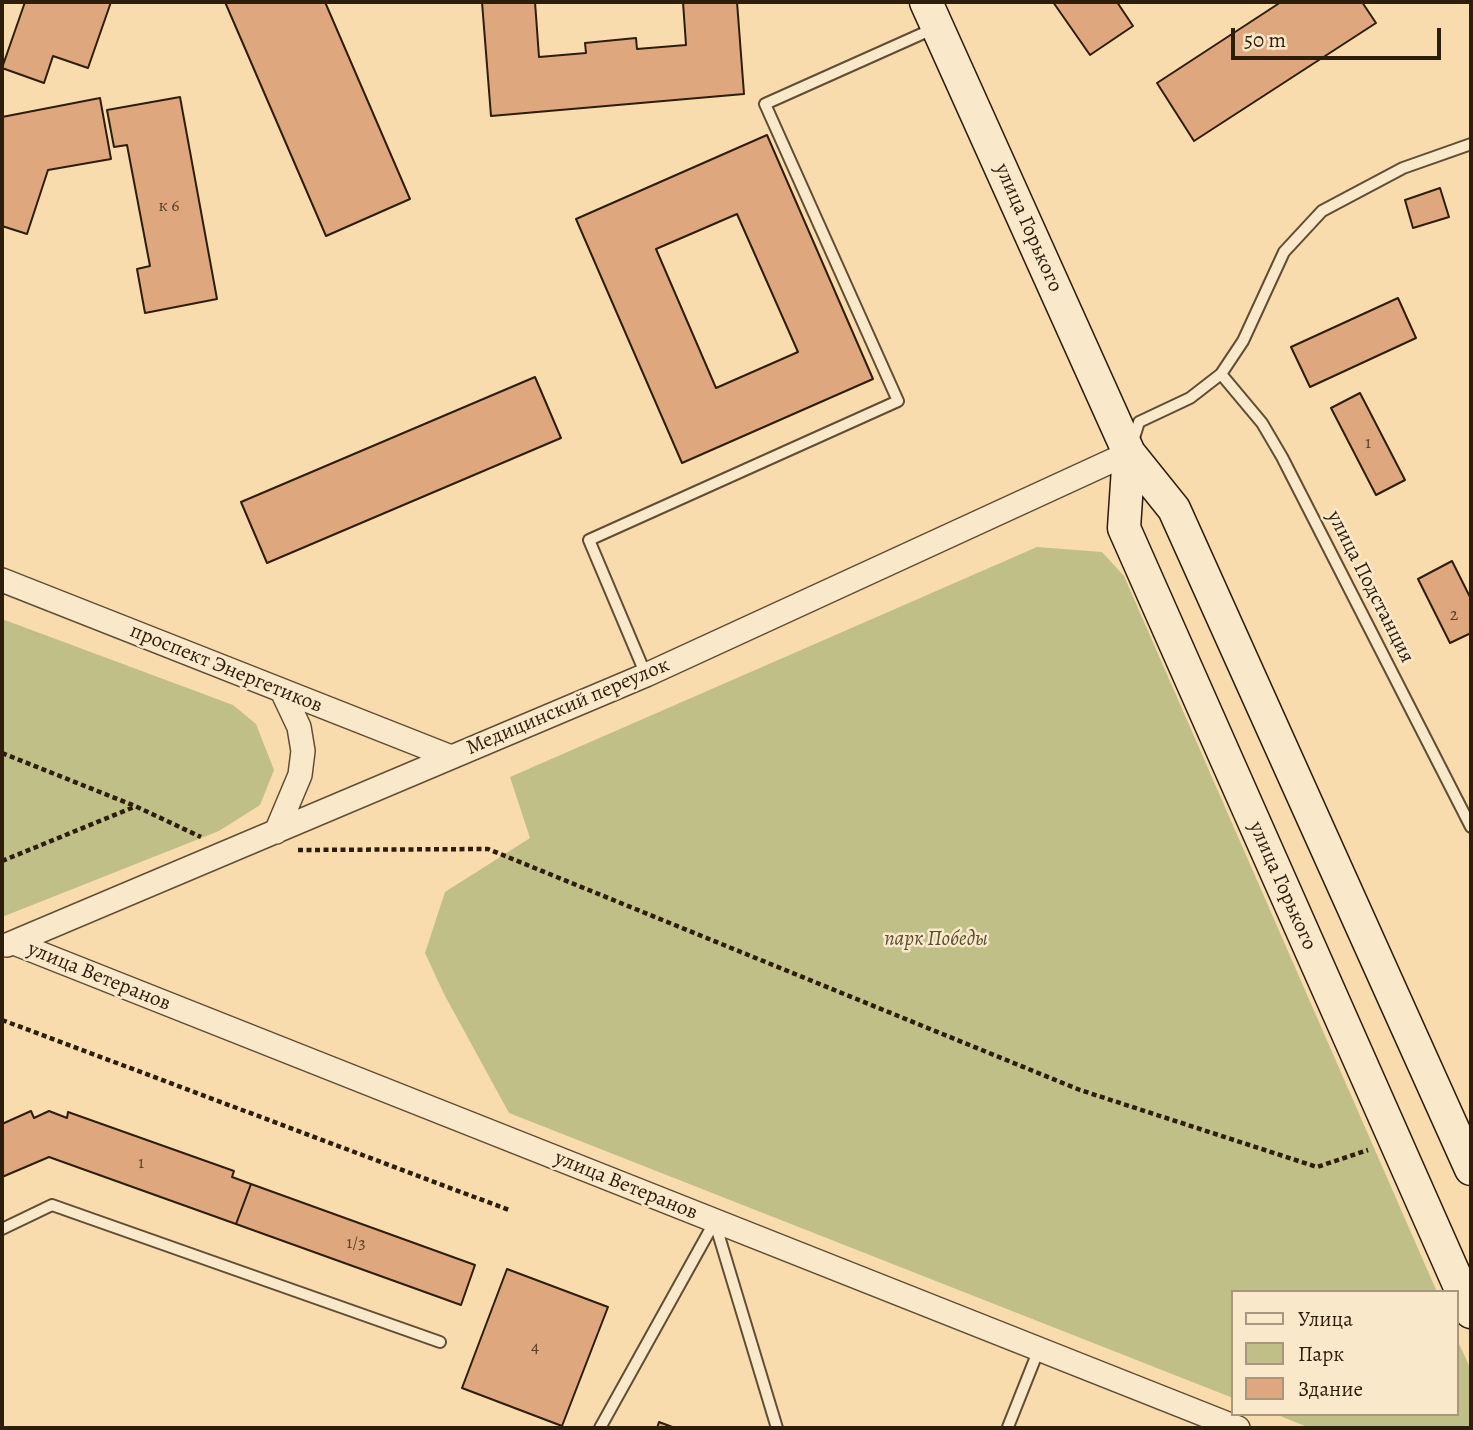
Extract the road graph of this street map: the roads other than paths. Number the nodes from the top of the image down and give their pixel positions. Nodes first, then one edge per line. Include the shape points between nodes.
1 (932, 14) edge
2 (1471, 144) edge
3 (1222, 374) junction
4 (1129, 453) junction
5 (2, 580) edge
6 (646, 674) junction
7 (282, 691) junction
8 (451, 757) junction
9 (1471, 827) edge
10 (281, 841) junction
11 (8, 945) edge
12 (1471, 1169) edge
13 (715, 1220) junction
14 (2, 1229) edge
15 (1471, 1312) edge
16 (440, 1342) dead end
17 (1039, 1349) junction
18 (1008, 1427) edge
19 (600, 1428) edge
20 (777, 1428) edge
21 (1238, 1428) edge

1 - 4 main road, улица Горького
1 - 6 lane via 765,104 898,401 589,540
2 - 3 lane via 1403,167 1322,211 1284,252 1243,341
3 - 4 lane via 1190,398 1139,422
3 - 9 lane, улица Подстанция via 1262,423 1282,457
4 - 6 street, Медицинский переулок
4 - 12 main road, улица Горького via 1174,509
4 - 15 main road, улица Горького via 1124,528
5 - 7 street, проспект Энергетиков
6 - 8 street, Медицинский переулок
7 - 8 street, проспект Энергетиков
7 - 10 street via 299,727 303,751
8 - 10 street, Медицинский переулок
10 - 11 street, Медицинский переулок via 231,851
11 - 13 street, улица Ветеранов
13 - 17 street, улица Ветеранов
13 - 19 lane
13 - 20 lane
14 - 16 lane via 52,1205
17 - 18 lane
17 - 21 street, улица Ветеранов

